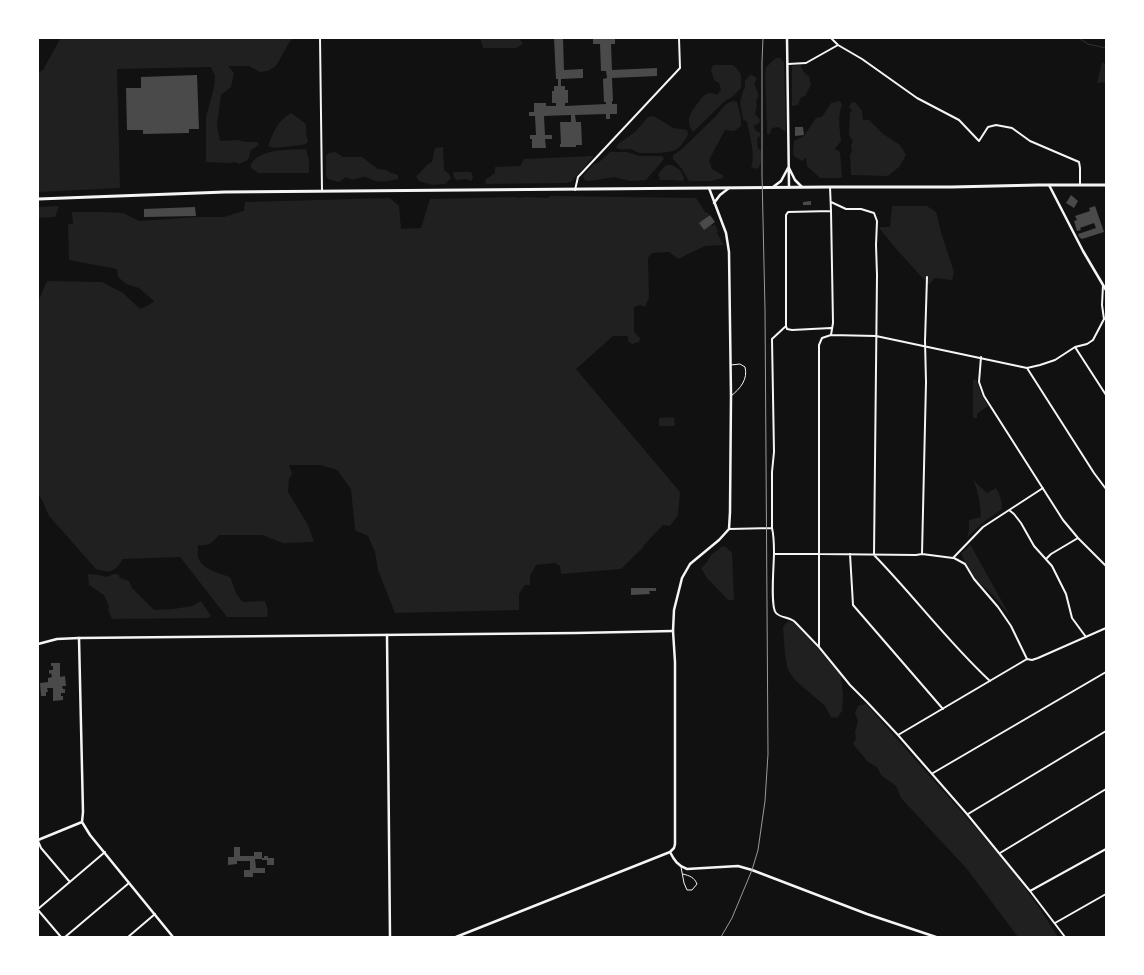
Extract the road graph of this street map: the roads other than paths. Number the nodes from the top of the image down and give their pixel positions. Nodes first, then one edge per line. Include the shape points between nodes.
1 (320, 38) edge
2 (679, 38) edge
3 (787, 38) edge
4 (831, 38) edge
5 (838, 45) junction
6 (788, 64) junction
7 (788, 166) junction
8 (1049, 185) junction
9 (1080, 185) junction
10 (1106, 185) edge
11 (830, 187) junction
12 (709, 188) junction
13 (730, 188) junction
14 (771, 188) junction
15 (789, 188) junction
16 (803, 188) junction
17 (575, 190) junction
18 (322, 192) junction
19 (38, 199) edge
20 (831, 202) junction
21 (714, 203) junction
22 (831, 211) junction
23 (927, 277) dead end
24 (1103, 284) junction
25 (1106, 290) edge
26 (1105, 318) edge
27 (786, 326) junction
28 (831, 328) junction
29 (831, 335) junction
30 (876, 336) junction
31 (925, 346) junction
32 (1075, 347) junction
33 (981, 357) junction
34 (730, 366) junction
35 (1028, 368) junction
36 (1106, 395) edge
37 (731, 396) junction
38 (1043, 488) junction
39 (1106, 488) edge
40 (1008, 510) junction
41 (772, 528) junction
42 (728, 529) junction
43 (1078, 538) junction
44 (774, 554) junction
45 (820, 554) junction
46 (850, 554) junction
47 (922, 554) junction
48 (874, 555) junction
49 (953, 558) junction
50 (1046, 559) junction
51 (1106, 566) edge
52 (1106, 628) edge
53 (673, 630) junction
54 (387, 635) junction
55 (1086, 637) junction
56 (79, 638) junction
57 (38, 644) edge
58 (820, 647) junction
59 (1027, 659) junction
60 (1106, 672) edge
61 (990, 681) junction
62 (944, 709) junction
63 (1106, 731) edge
64 (898, 735) junction
65 (932, 773) junction
66 (1106, 789) edge
67 (967, 814) junction
68 (82, 822) junction
69 (38, 840) edge
70 (1106, 849) edge
71 (105, 852) junction
72 (670, 852) junction
73 (1000, 853) junction
74 (681, 867) junction
75 (683, 874) junction
76 (70, 882) junction
77 (129, 883) junction
78 (1030, 891) junction
79 (1106, 894) edge
80 (38, 909) edge
81 (155, 914) junction
82 (1054, 923) junction
83 (61, 937) edge
84 (65, 937) edge
85 (128, 937) edge
86 (173, 937) edge
87 (390, 937) edge
88 (456, 937) edge
89 (936, 937) edge
90 (1065, 937) edge

1 - 18 street
2 - 17 street via 680,68 578,177
3 - 6 street
4 - 5 street
5 - 6 street via 806,63
5 - 9 street via 917,98 959,120 979,141 988,128 996,125 1012,128 1030,141 1079,162
6 - 7 street
7 - 14 street via 783,177
7 - 15 street
7 - 16 street via 793,177
8 - 9 highway
8 - 11 highway via 952,188
8 - 24 street
9 - 10 highway
11 - 16 highway
11 - 20 street
12 - 13 highway
12 - 17 highway
12 - 21 street
13 - 14 highway
13 - 21 street
14 - 15 highway
15 - 16 highway
17 - 18 highway
18 - 19 highway via 199,193
20 - 22 street
20 - 30 street via 846,209 861,209 874,213 877,221
21 - 34 street via 726,233 729,252
22 - 27 street via 788,212 786,215
22 - 28 street
23 - 31 street
24 - 25 street
24 - 26 street via 1102,305
26 - 32 street via 1093,340
27 - 28 street via 792,330
27 - 41 street via 772,339
28 - 29 street
29 - 30 street
29 - 45 street via 822,338 819,345
30 - 31 street
30 - 48 street
31 - 33 street
31 - 47 street
32 - 35 street via 1055,360
32 - 36 street
33 - 35 street
33 - 38 street via 978,382 984,396
34 - 37 street
34 - 37 lane via 740,364 745,367 746,372 746,378
35 - 39 street
37 - 42 street
38 - 40 street
38 - 43 street
40 - 49 street via 983,527
40 - 50 street via 1014,514 1034,546
41 - 42 street
41 - 44 street
42 - 53 street via 690,564 682,578 674,610
43 - 50 street
43 - 51 street
44 - 45 street
44 - 58 street via 774,610 795,622
45 - 46 street
45 - 58 street
46 - 48 street
46 - 62 street via 853,605
47 - 48 street
47 - 49 street
48 - 61 street
49 - 59 street via 965,564 998,607 1011,626
50 - 55 street via 1066,594 1072,618
52 - 55 street
53 - 54 street
53 - 72 street via 675,844
54 - 56 street
54 - 87 street
55 - 59 street via 1038,658
56 - 57 street via 57,639
56 - 68 street via 84,812
58 - 64 street via 850,685
59 - 61 street
60 - 65 street
61 - 62 street
62 - 64 street
63 - 67 street
64 - 65 street
65 - 67 street
66 - 73 street
67 - 73 street
68 - 69 street
68 - 71 street
69 - 76 street via 41,848
70 - 78 street
71 - 76 street
71 - 77 street
72 - 74 street via 674,861
72 - 88 street
73 - 78 street
74 - 75 lane
74 - 89 street via 687,869 738,866
75 - 75 lane via 687,890 692,890 697,884 696,880
76 - 80 street
77 - 81 street
77 - 84 street
78 - 82 street
79 - 82 street
80 - 83 street
81 - 85 street
81 - 86 street
82 - 90 street

